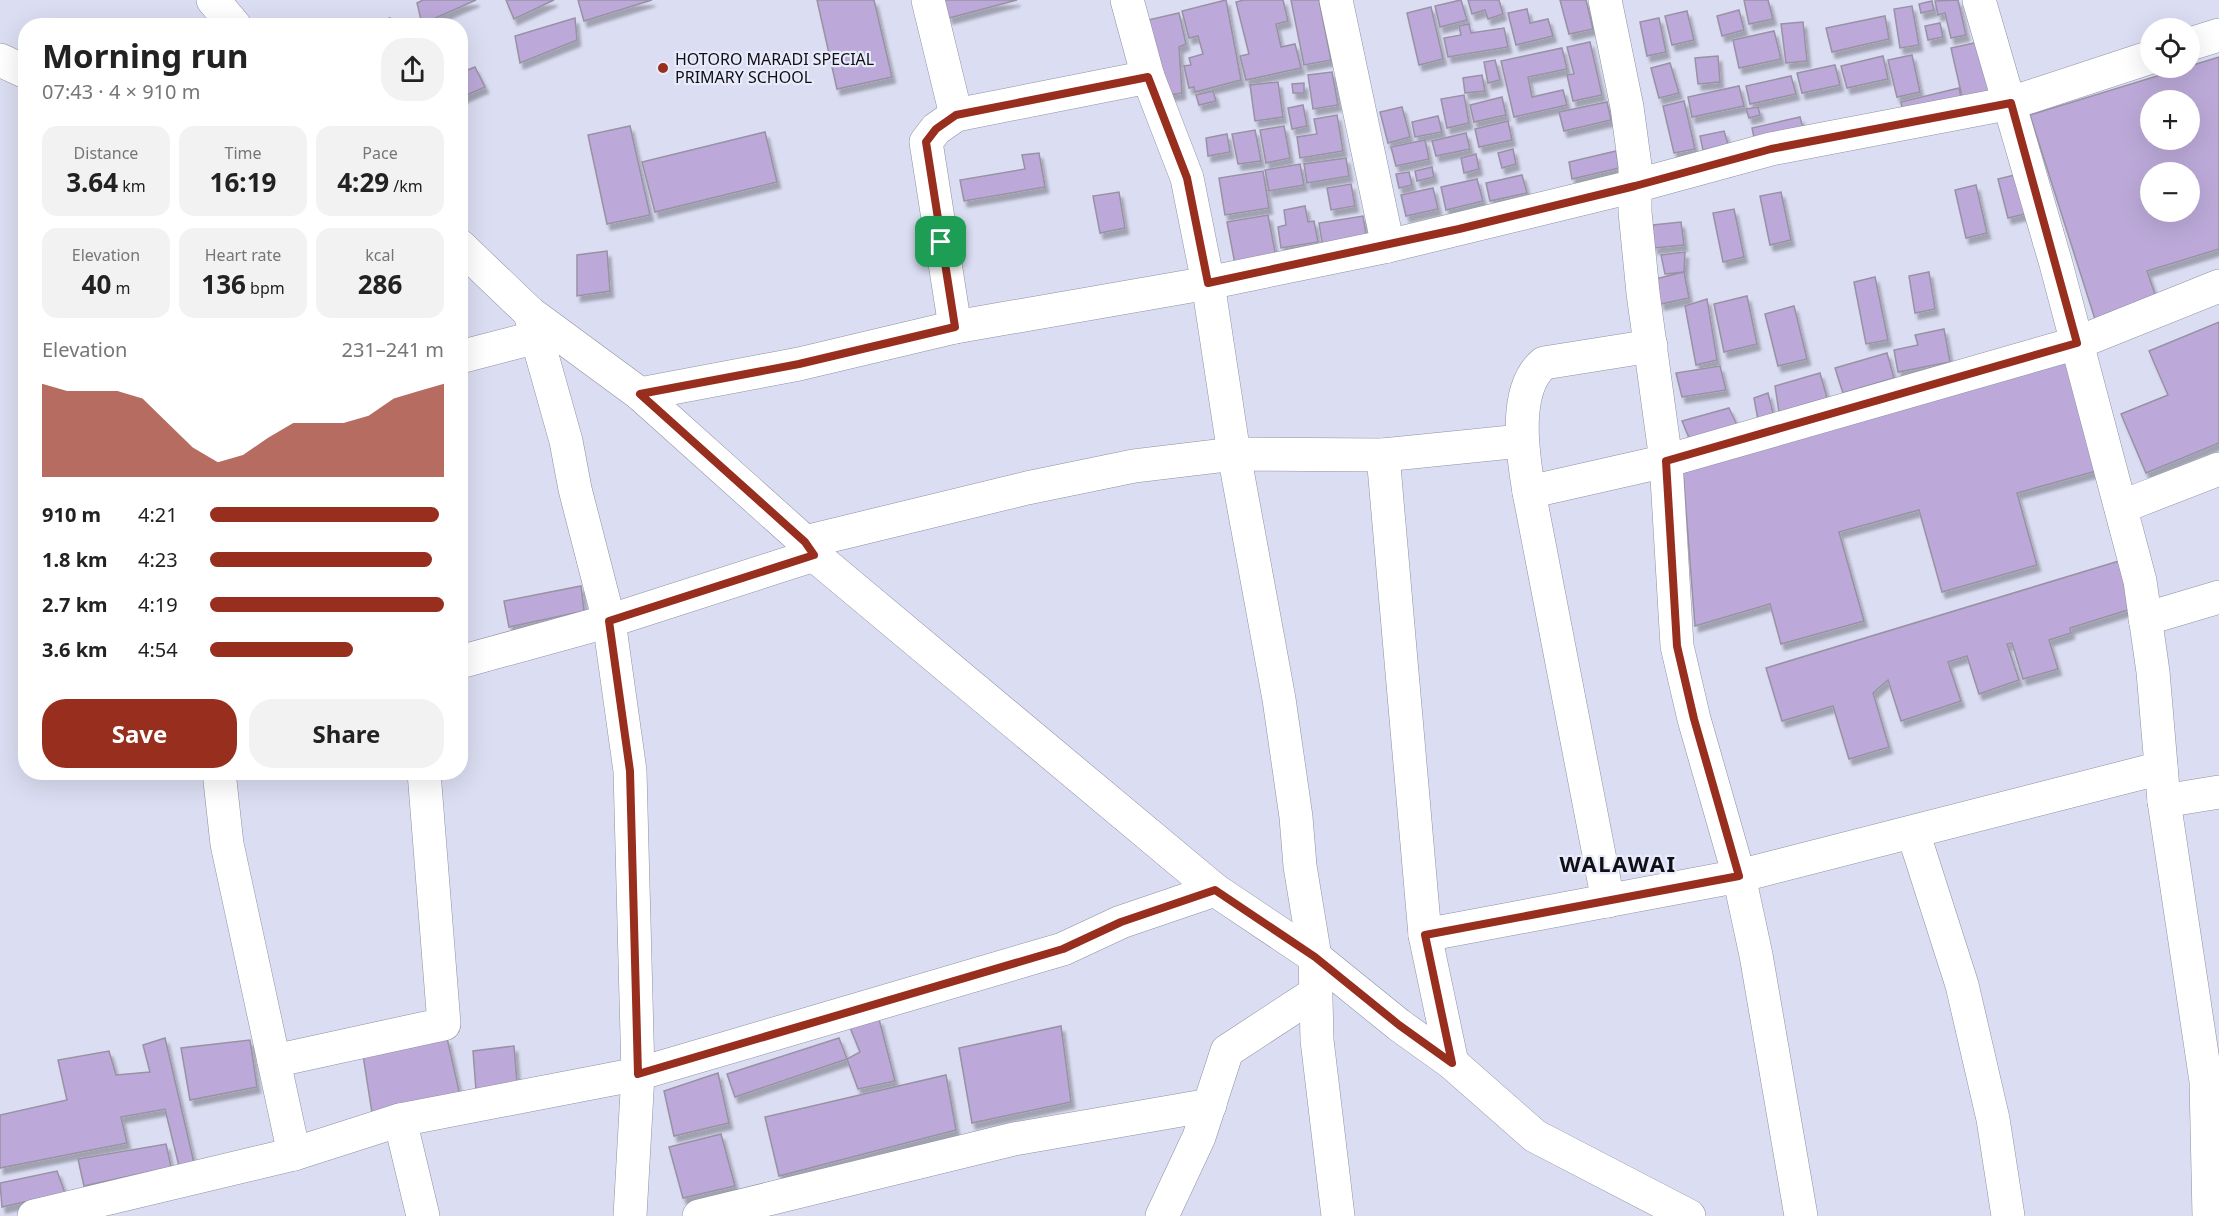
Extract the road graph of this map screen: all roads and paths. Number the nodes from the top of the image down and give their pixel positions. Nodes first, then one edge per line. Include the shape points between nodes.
1 (213, 0) edge
2 (928, 0) edge
3 (1127, 0) edge
4 (1336, 0) edge
5 (1605, 0) edge
6 (1979, 0) edge
7 (228, 18) edge
8 (2219, 35) edge
9 (2200, 41) edge
10 (0, 60) edge
11 (2140, 61) edge
12 (18, 68) edge
13 (1148, 77) junction
14 (2011, 103) junction
15 (956, 115) junction
16 (1635, 186) junction
17 (1388, 246) junction
18 (468, 255) edge
19 (1208, 283) junction
20 (2219, 286) edge
21 (534, 325) junction
22 (955, 327) junction
23 (2077, 343) junction
24 (1651, 346) junction
25 (468, 354) edge
26 (640, 394) junction
27 (1521, 441) junction
28 (1234, 454) junction
29 (1383, 455) junction
30 (1666, 461) junction
31 (2219, 469) edge
32 (1528, 492) junction
33 (2121, 507) junction
34 (810, 548) junction
35 (2219, 597) edge
36 (2145, 619) junction
37 (609, 621) junction
38 (468, 660) edge
39 (2162, 768) junction
40 (220, 780) edge
41 (425, 780) edge
42 (2219, 792) edge
43 (2164, 801) junction
44 (1913, 832) junction
45 (1739, 876) junction
46 (1215, 890) junction
47 (1608, 901) junction
48 (1425, 935) junction
49 (1315, 957) junction
50 (1314, 994) junction
51 (2209, 1020) edge
52 (274, 1061) junction
53 (1452, 1063) junction
54 (638, 1074) junction
55 (1210, 1106) junction
56 (400, 1120) junction
57 (294, 1154) junction
58 (34, 1216) edge
59 (423, 1216) edge
60 (630, 1216) edge
61 (699, 1216) edge
62 (1162, 1216) edge
63 (1338, 1216) edge
64 (1689, 1216) edge
65 (1801, 1216) edge
66 (2008, 1216) edge
67 (2209, 1216) edge

1 - 7 street
2 - 15 street
3 - 13 street
4 - 17 street
5 - 16 street via 1627,107
6 - 14 street
8 - 9 street
10 - 12 street
11 - 14 street
13 - 15 street
13 - 19 street via 1187,178
14 - 16 street via 1771,149
14 - 23 street
15 - 22 street via 926,142
16 - 17 street
16 - 24 street
17 - 19 street
18 - 21 street
19 - 22 street
19 - 28 street
20 - 23 street
21 - 25 street
21 - 26 street
21 - 37 street
22 - 26 street via 799,364
23 - 30 street
23 - 33 street
24 - 27 street via 1544,363 1528,385
24 - 30 street
26 - 34 street
27 - 29 street
27 - 32 street
28 - 29 street
28 - 34 street via 1134,466 1037,486
28 - 49 street via 1279,699
29 - 48 street
30 - 32 street
30 - 45 street via 1677,646
31 - 33 street
32 - 47 street
33 - 36 street via 2140,581
34 - 37 street
34 - 46 street
35 - 36 street
36 - 39 street
37 - 38 street
37 - 54 street via 630,771
39 - 43 street
39 - 44 street
40 - 52 street via 227,844
41 - 52 street via 444,1024
42 - 43 street
43 - 51 street
44 - 45 street
44 - 66 street via 1962,985 1993,1119
45 - 47 street
45 - 65 street
46 - 49 street
46 - 54 street via 1121,922 1063,949
47 - 48 street
48 - 53 street
49 - 50 street
49 - 53 street
50 - 55 street via 1227,1051
50 - 63 street
51 - 67 street
52 - 57 street
53 - 64 street via 1535,1136
54 - 56 street
54 - 60 street
55 - 61 street via 1014,1139
55 - 62 street
56 - 57 street
56 - 59 street
57 - 58 street

